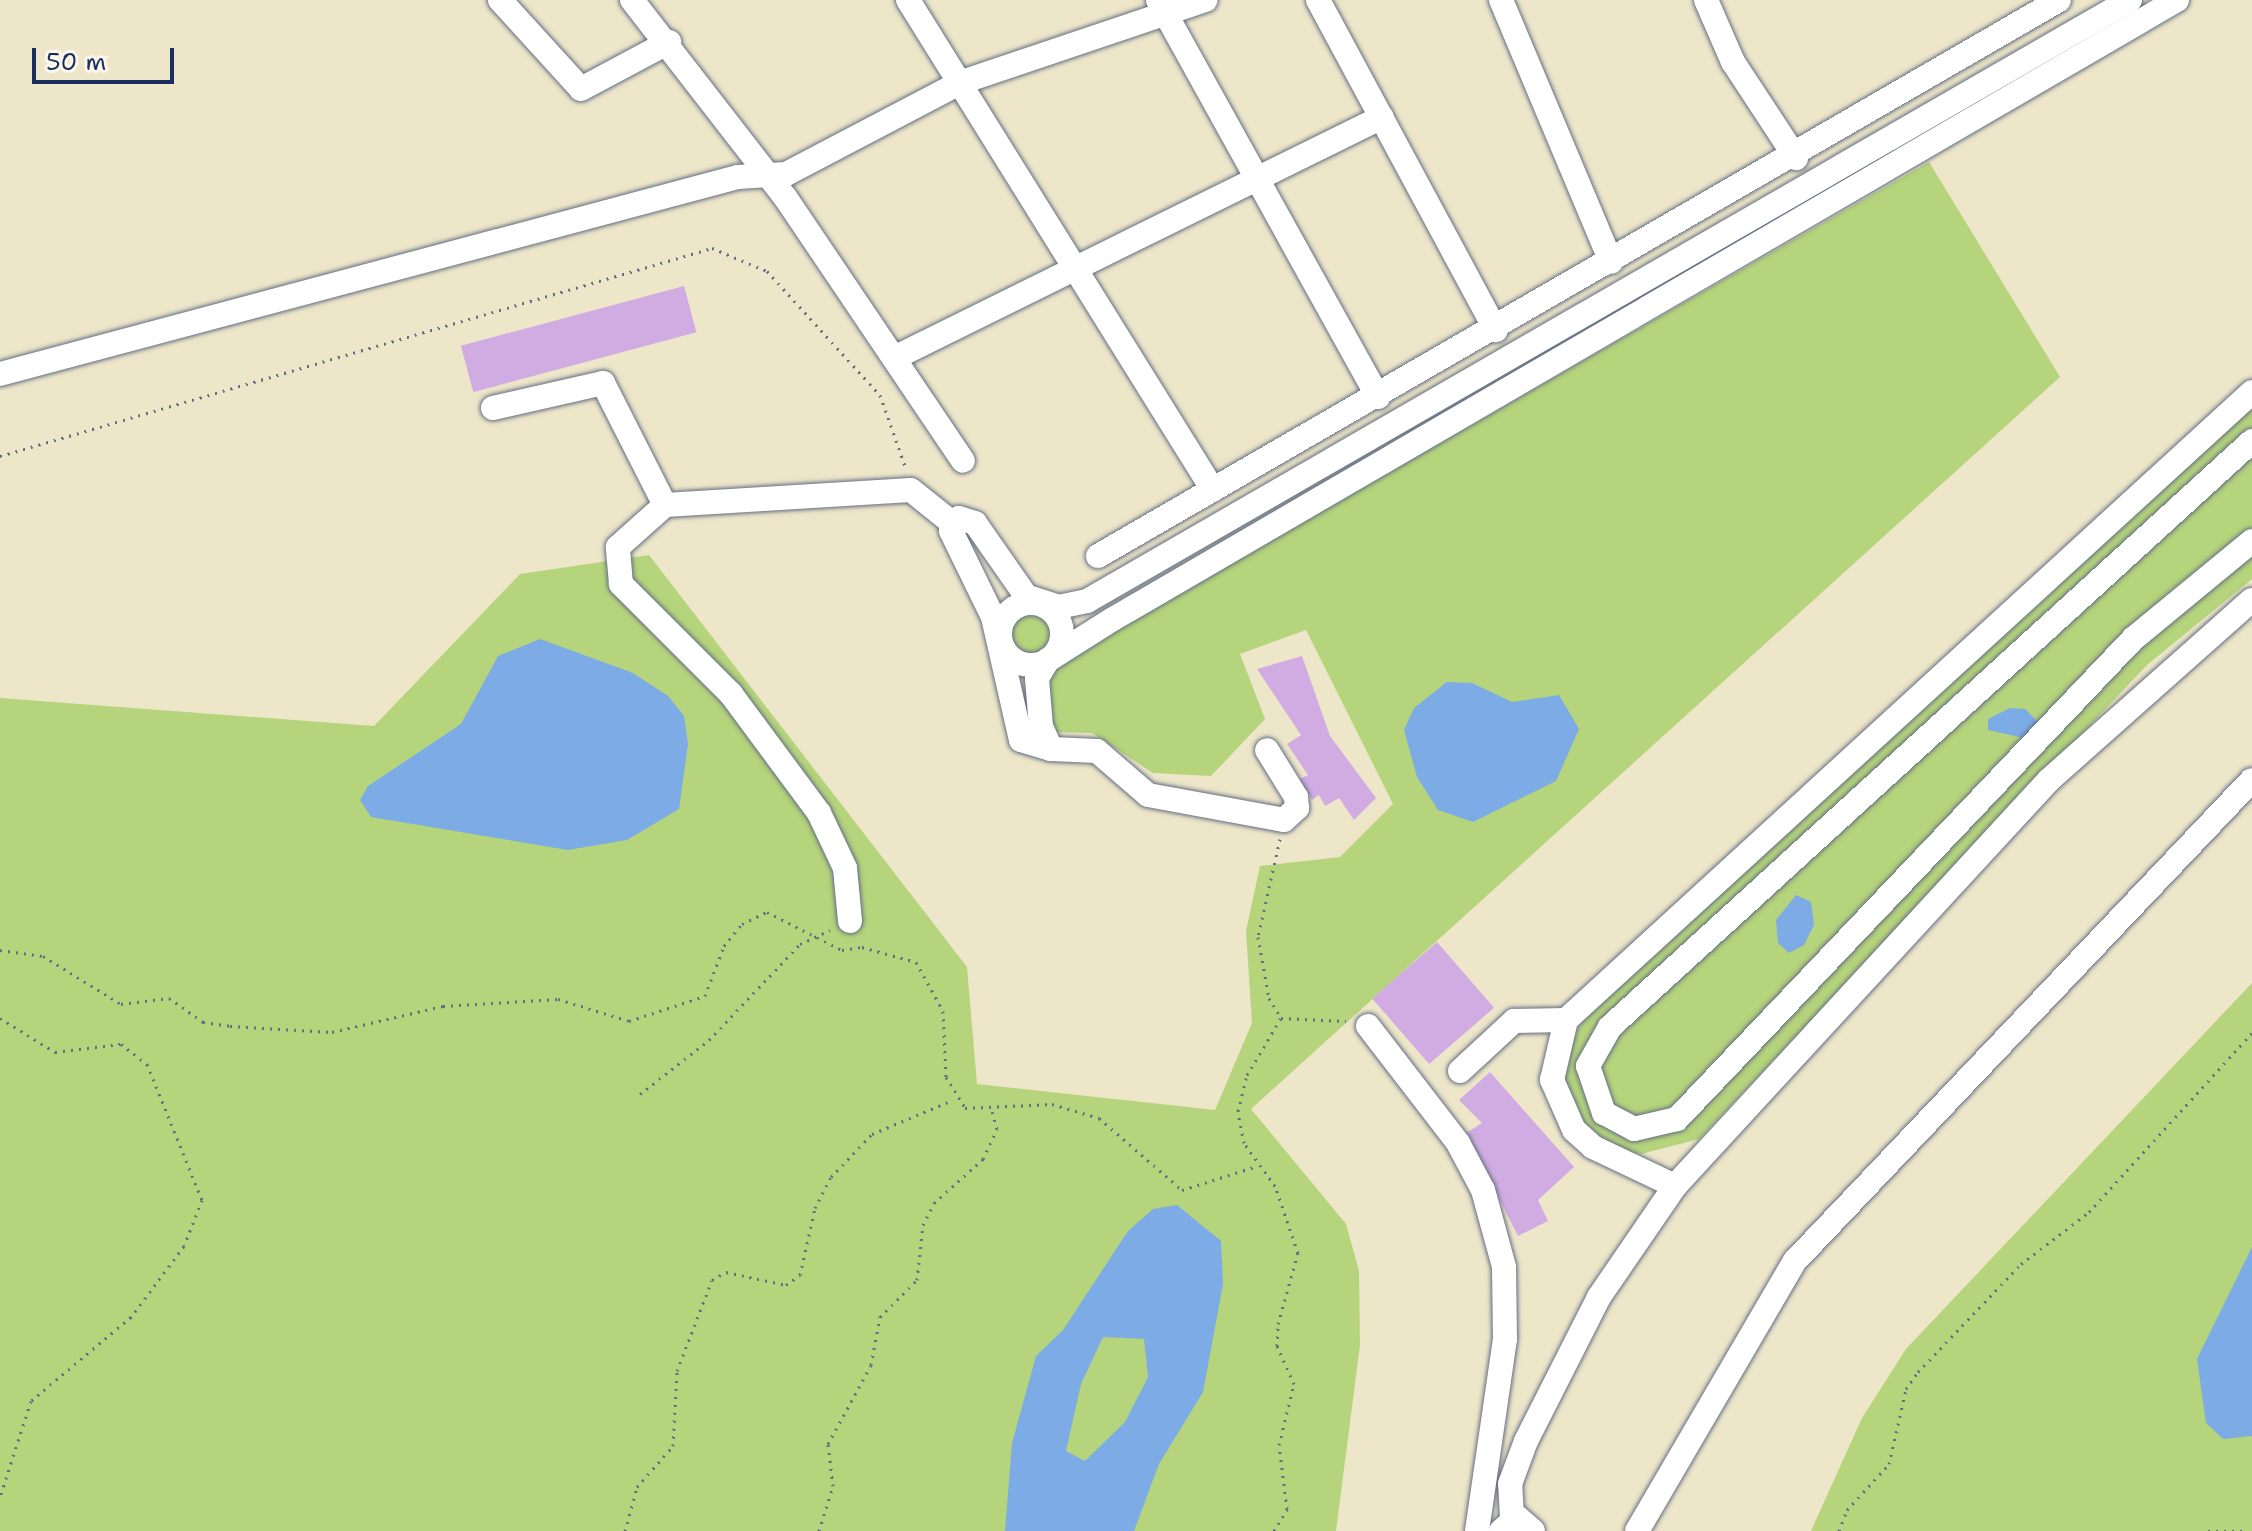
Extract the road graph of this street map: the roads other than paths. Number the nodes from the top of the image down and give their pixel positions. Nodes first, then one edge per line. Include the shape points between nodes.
1 (500, 0) edge
2 (632, 0) edge
3 (908, 0) edge
4 (1205, 0) edge
5 (1318, 0) edge
6 (1501, 0) edge
7 (1706, 0) edge
8 (2130, 0) edge
9 (2177, 0) edge
10 (2047, 3) edge
11 (1162, 8) edge
12 (669, 42) junction
13 (959, 83) junction
14 (1382, 117) junction
15 (1796, 158) junction
16 (767, 173) junction
17 (1257, 174) junction
18 (1611, 262) junction
19 (1076, 264) junction
20 (1496, 330) junction
21 (894, 358) junction
22 (0, 374) edge
23 (2252, 392) edge
24 (1378, 397) junction
25 (493, 408) dead end
26 (2252, 441) edge
27 (963, 461) dead end
28 (1213, 490) junction
29 (665, 505) junction
30 (952, 523) junction
31 (2252, 541) edge
32 (1098, 556) dead end
33 (2252, 600) edge
34 (1040, 604) junction
35 (1000, 639) junction
36 (1048, 660) junction
37 (1051, 749) junction
38 (1267, 750) dead end
39 (2252, 780) edge
40 (850, 921) road end
41 (1566, 1020) junction
42 (1362, 1022) road end
43 (1460, 1071) dead end
44 (1675, 1186) junction
45 (1506, 1524) edge
46 (1477, 1531) edge
47 (1533, 1531) edge
48 (1637, 1531) edge

1 - 12 street via 581,89
2 - 12 street
3 - 13 street
4 - 11 street
5 - 14 street
6 - 18 street
7 - 15 street via 1733,62
8 - 34 street via 1100,595 1071,605
9 - 36 street
10 - 15 street
11 - 13 street
11 - 17 street
12 - 16 street
13 - 16 street via 803,168
13 - 19 street
14 - 17 street
14 - 20 street
15 - 18 street
16 - 21 street
16 - 22 street
17 - 19 street
17 - 24 street
18 - 20 street
19 - 21 street
19 - 28 street
20 - 24 street
21 - 27 street
23 - 41 street
24 - 28 street
25 - 29 street via 603,383
26 - 31 street via 1603,1034 1588,1066 1604,1113 1634,1129 1677,1119 2133,639
28 - 32 street
29 - 30 street via 911,490
29 - 40 street via 618,547 621,584 731,694 819,813 845,868
30 - 34 street via 967,517 975,523 1015,585
30 - 35 street
33 - 44 street via 2049,780
34 - 35 street via 1010,611
34 - 36 street via 1056,616 1062,634
35 - 36 street via 1019,663
35 - 37 street via 1014,730 1027,747
36 - 37 street via 1036,688
37 - 38 street via 1097,751 1148,795 1284,820 1297,808 1296,797
39 - 48 street via 1795,1261
41 - 43 street via 1514,1021
41 - 44 street via 1552,1080 1574,1130 1593,1147
42 - 46 street via 1458,1143 1483,1190 1504,1267 1505,1339
44 - 45 street via 1599,1297 1526,1441 1510,1484
45 - 47 street via 1527,1520

